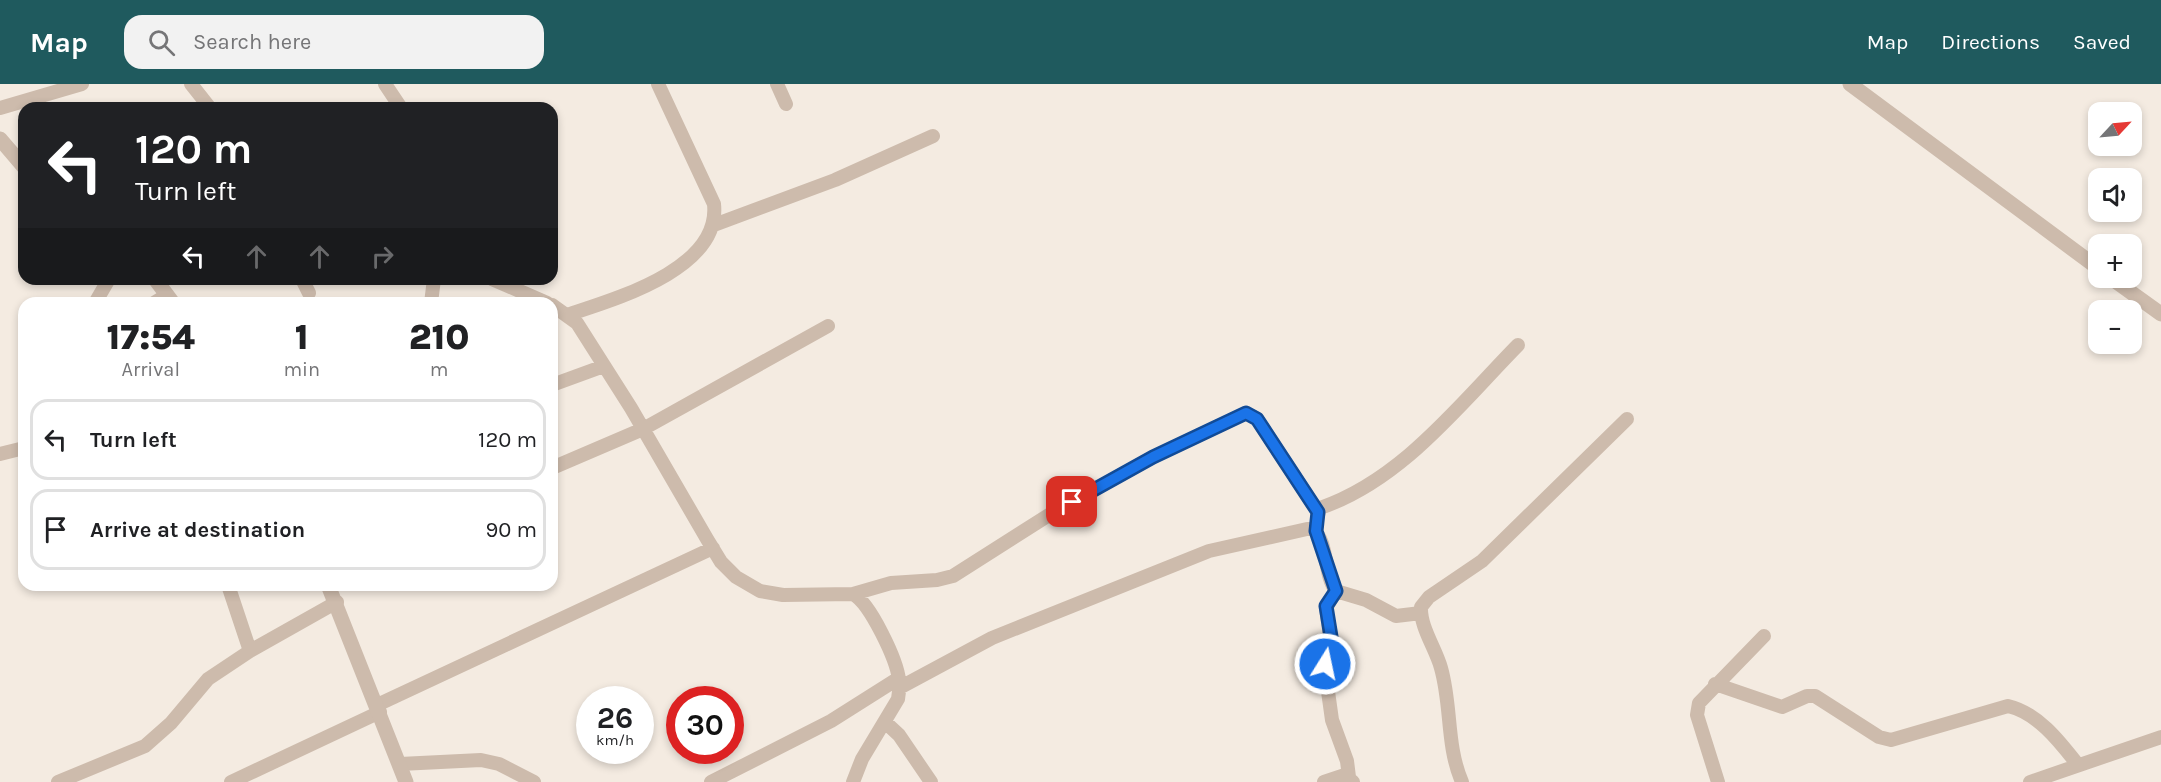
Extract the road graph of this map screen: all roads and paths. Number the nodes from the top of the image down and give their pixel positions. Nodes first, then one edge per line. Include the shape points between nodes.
1 (82, 84) edge
2 (191, 84) edge
3 (385, 84) edge
4 (658, 84) edge
5 (777, 84) edge
6 (1850, 84) edge
7 (20, 102) edge
8 (205, 102) edge
9 (397, 102) edge
10 (18, 103) edge
11 (786, 104) dead end
12 (0, 108) edge
13 (933, 136) dead end
14 (0, 139) edge
15 (18, 160) edge
16 (714, 225) junction
17 (2088, 261) edge
18 (305, 285) edge
19 (506, 285) edge
20 (2125, 288) edge
21 (309, 292) dead end
22 (533, 297) edge
23 (558, 309) edge
24 (2161, 314) edge
25 (567, 315) junction
26 (828, 326) dead end
27 (1518, 345) dead end
28 (604, 366) junction
29 (558, 383) edge
30 (1627, 419) dead end
31 (643, 429) junction
32 (18, 450) edge
33 (0, 454) edge
34 (558, 465) edge
35 (1318, 512) junction
36 (1316, 531) junction
37 (713, 548) junction
38 (230, 591) edge
39 (331, 591) edge
40 (1336, 591) junction
41 (853, 594) junction
42 (337, 602) junction
43 (1421, 613) junction
44 (1764, 636) dead end
45 (250, 651) junction
46 (899, 683) junction
47 (1715, 684) junction
48 (378, 709) junction
49 (885, 722) junction
50 (2161, 737) edge
51 (400, 764) junction
52 (2078, 765) junction
53 (1351, 779) edge
54 (58, 782) edge
55 (231, 782) edge
56 (406, 782) edge
57 (534, 782) edge
58 (711, 782) edge
59 (853, 782) edge
60 (931, 782) edge
61 (1324, 782) edge
62 (1462, 782) edge
63 (1718, 782) edge
64 (2030, 782) edge

1 - 7 street
2 - 8 street
3 - 9 street
4 - 16 street via 709,191 714,204
5 - 11 street
6 - 17 street
10 - 12 street
13 - 16 street via 835,180
14 - 15 street
16 - 25 street via 702,247 680,265 633,291
18 - 21 street
19 - 22 street
20 - 24 street
23 - 25 street
25 - 28 street via 577,323
26 - 31 street
27 - 35 street via 1398,465 1356,494
28 - 29 street
28 - 31 street
30 - 43 street via 1482,561 1424,602
31 - 34 street
31 - 37 street
32 - 33 street
35 - 36 street
35 - 41 street via 1257,419 1246,413 1153,457 1072,502 953,576 891,583
36 - 40 street
36 - 46 street via 1306,529 1209,551 992,638
37 - 41 street via 736,578 760,591 783,595
37 - 48 street
38 - 45 street
39 - 42 street
40 - 43 street via 1366,600 1396,616
40 - 53 street via 1326,606 1332,643 1325,670 1333,726
41 - 46 street via 866,605
42 - 45 street
42 - 48 street
43 - 62 street via 1441,666 1448,700 1450,743
44 - 47 street
45 - 54 street via 208,679 171,723 145,746
46 - 49 street via 898,699
46 - 58 street
47 - 52 street via 1782,707 1815,696 1891,740 2008,706 2046,728
47 - 63 street via 1697,709
48 - 51 street
48 - 55 street
49 - 59 street
49 - 60 street via 899,735
50 - 52 street
51 - 56 street
51 - 57 street via 481,760 499,764
52 - 64 street
53 - 61 street via 1345,776

